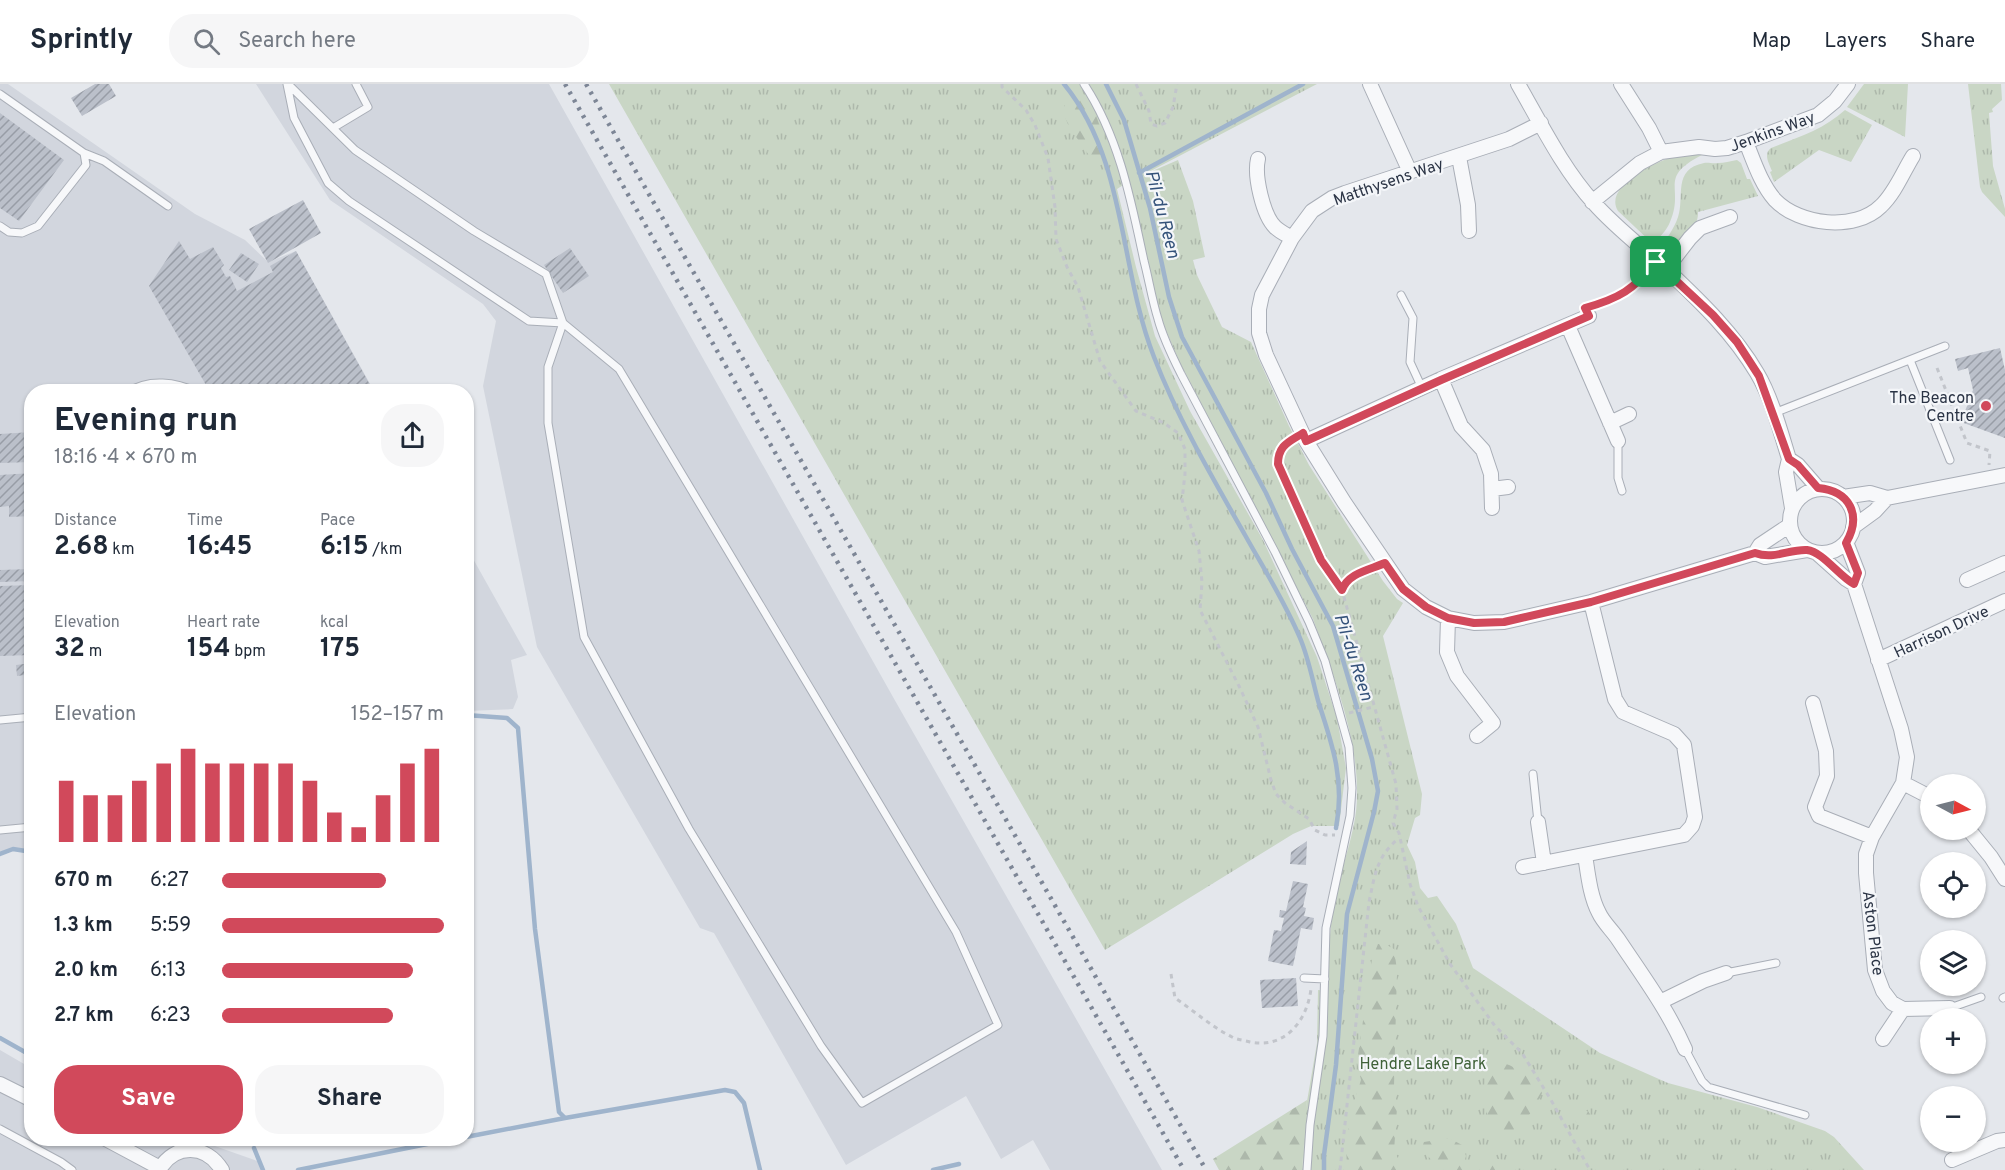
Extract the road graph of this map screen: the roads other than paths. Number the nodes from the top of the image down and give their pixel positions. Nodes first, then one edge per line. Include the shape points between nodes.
1 (287, 84) edge
2 (356, 84) edge
3 (1084, 84) edge
4 (1370, 84) edge
5 (1518, 84) edge
6 (1621, 84) edge
7 (1848, 84) edge
8 (0, 94) edge
9 (1541, 123) junction
10 (333, 128) junction
11 (1746, 142) junction
12 (1661, 152) junction
13 (84, 153) junction
14 (1913, 156) dead end
15 (1459, 157) junction
16 (1258, 159) dead end
17 (1410, 172) junction
18 (1592, 202) junction
19 (168, 206) dead end
20 (1730, 217) dead end
21 (0, 226) edge
22 (1469, 231) dead end
23 (1292, 238) junction
24 (1661, 266) junction
25 (1401, 295) dead end
26 (1589, 316) road end
27 (563, 323) junction
28 (1568, 326) junction
29 (1945, 346) dead end
30 (1910, 360) junction
31 (1441, 380) junction
32 (148, 384) edge
33 (177, 384) edge
34 (1422, 388) junction
35 (1774, 413) junction
36 (1629, 414) dead end
37 (1610, 423) junction
38 (1304, 437) junction
39 (1618, 441) joint
40 (1789, 459) junction
41 (1950, 460) dead end
42 (2005, 475) edge
43 (1508, 487) dead end
44 (1818, 488) junction
45 (1492, 489) junction
46 (1622, 491) dead end
47 (1843, 497) junction
48 (1887, 498) junction
49 (1492, 508) dead end
50 (1792, 508) junction
51 (1790, 525) junction
52 (1853, 527) junction
53 (1846, 543) junction
54 (1812, 552) junction
55 (1755, 553) junction
56 (2005, 563) edge
57 (1967, 580) dead end
58 (1854, 584) junction
59 (2005, 601) edge
60 (1591, 602) junction
61 (1448, 618) junction
62 (1878, 660) junction
63 (1813, 703) dead end
64 (24, 718) edge
65 (0, 720) edge
66 (1476, 736) dead end
67 (1533, 774) dead end
68 (1903, 783) junction
69 (1920, 792) edge
70 (1538, 822) joint
71 (24, 828) edge
72 (0, 830) edge
73 (1872, 837) junction
74 (1976, 840) edge
75 (1585, 855) junction
76 (1544, 863) junction
77 (1523, 867) dead end
78 (2005, 879) edge
79 (1776, 963) dead end
80 (1726, 973) joint
81 (1304, 978) dead end
82 (1325, 978) junction
83 (1982, 997) dead end
84 (1660, 1002) junction
85 (1950, 1008) edge
86 (1903, 1009) junction
87 (1920, 1009) edge
88 (1883, 1039) dead end
89 (1685, 1049) joint
90 (0, 1084) edge
91 (24, 1096) edge
92 (1805, 1115) dead end
93 (0, 1129) edge
94 (2005, 1140) edge
95 (24, 1142) edge
96 (31, 1146) edge
97 (118, 1146) edge
98 (1952, 1160) dead end
99 (160, 1169) edge
100 (72, 1170) edge
101 (222, 1170) edge
102 (1307, 1170) edge

1 - 10 lane
1 - 27 lane via 294,118 328,183 529,321
2 - 10 lane via 368,107
3 - 82 lane via 1099,106 1119,159 1167,345 1309,622 1341,716 1352,788 1350,816 1326,928
4 - 17 street
5 - 9 street
6 - 12 street
7 - 11 street, Jenkins Way via 1818,115
8 - 13 lane
9 - 15 street, Matthysens Way
9 - 18 street
10 - 27 lane via 355,150 474,231 546,274
11 - 12 street, Jenkins Way via 1721,149 1699,147
11 - 14 street via 1762,180 1786,209 1801,217 1837,222 1868,216 1880,208
12 - 18 street, Jenkins Way via 1640,163
13 - 19 lane via 104,161
13 - 21 lane via 86,165 38,226 22,232 9,232
15 - 17 street, Matthysens Way
15 - 22 street
16 - 23 street via 1258,189 1269,217 1274,227
17 - 23 street, Matthysens Way via 1326,201
18 - 24 street
20 - 24 street via 1700,228
23 - 38 street, Matthysens Way via 1262,296 1258,323 1266,355
24 - 35 street via 1737,342 1759,376
25 - 34 lane via 1413,318 1410,362
26 - 28 street
27 - 27 lane via 619,369 956,932 998,1025 862,1103 821,1046 689,829 584,637 548,423 548,367
28 - 31 street
28 - 37 street
29 - 30 lane
30 - 35 lane
30 - 41 lane
31 - 34 street
31 - 45 street via 1461,426 1483,450
32 - 33 lane
34 - 38 street
35 - 40 street
36 - 37 street
37 - 39 street
38 - 61 street, Matthysens Way via 1403,589
39 - 46 lane
40 - 44 street
40 - 50 street via 1786,472
42 - 48 street
43 - 45 street
44 - 47 street via 1830,489
44 - 50 street via 1798,498
45 - 49 street
47 - 48 street via 1870,493
47 - 52 street via 1852,510
48 - 52 street
50 - 51 street
51 - 54 street via 1798,543
51 - 55 street, Matthysens Way via 1760,545
52 - 53 street
53 - 54 street, Matthysens Way via 1829,553
53 - 58 street, Harrison Drive via 1858,573
54 - 55 street, Matthysens Way via 1765,556
54 - 58 street
55 - 60 street, Matthysens Way
56 - 57 street
58 - 62 street, Harrison Drive
59 - 62 street, Harrison Drive
60 - 61 street, Matthysens Way via 1504,622 1474,623
60 - 75 street via 1615,699 1623,712 1674,734 1684,745 1695,817 1684,835
61 - 66 street via 1447,652 1456,676 1493,723
62 - 68 street, Harrison Drive via 1907,757
63 - 73 street via 1826,751 1827,776 1815,807 1818,816
64 - 65 lane
67 - 70 lane
68 - 69 street
68 - 73 street, Aston Place
70 - 76 street
71 - 72 lane
73 - 86 street, Aston Place via 1866,854 1866,873 1875,970 1892,1004
74 - 78 street
75 - 76 street
75 - 84 street via 1599,914
76 - 77 street
79 - 80 lane
80 - 84 street
81 - 82 lane
82 - 102 lane via 1323,1036
83 - 85 lane
84 - 89 street
86 - 87 street
86 - 88 street
89 - 92 lane via 1708,1087
90 - 91 street
93 - 95 lane
94 - 98 street
96 - 100 lane
97 - 99 street
99 - 101 street via 172,1155 189,1150 216,1160

